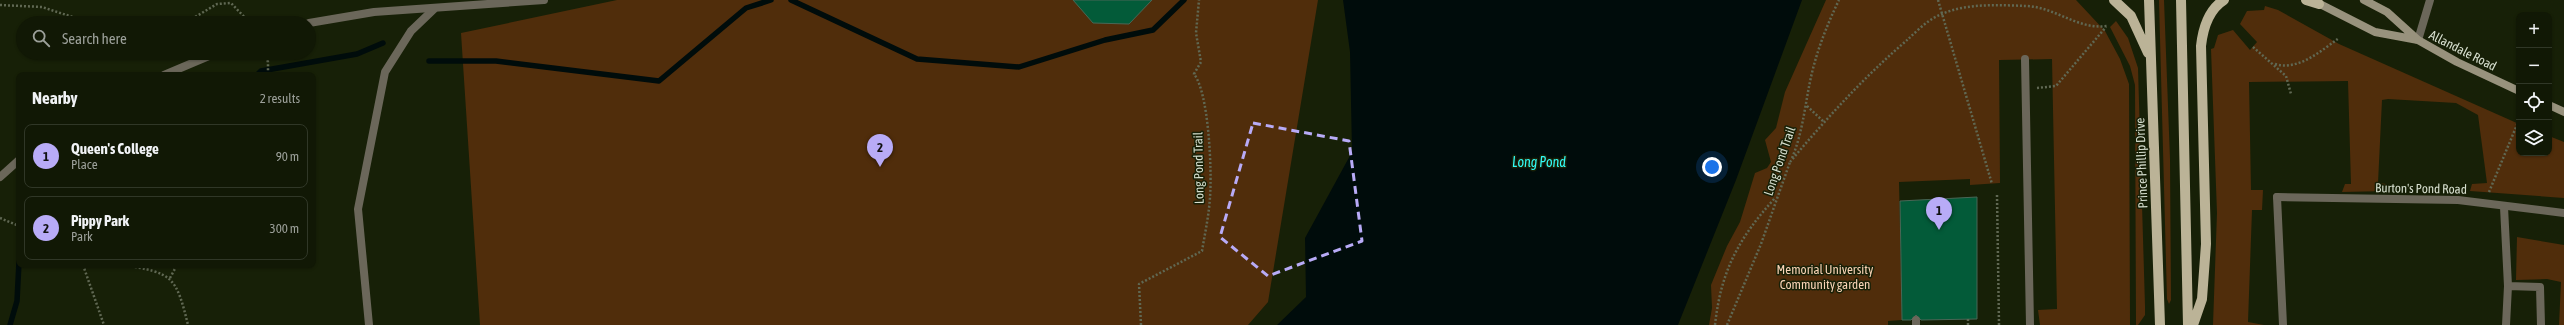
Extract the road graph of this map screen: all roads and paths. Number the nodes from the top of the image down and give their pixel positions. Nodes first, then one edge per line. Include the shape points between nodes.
1 (544, 0) edge
2 (1199, 0) edge
3 (1839, 0) edge
4 (1938, 0) edge
5 (2114, 0) edge
6 (2149, 0) edge
7 (2181, 0) edge
8 (2224, 0) edge
9 (2306, 0) edge
10 (2364, 0) edge
11 (2430, 0) edge
12 (2315, 2) edge
13 (0, 5) edge
14 (434, 9) junction
15 (1943, 13) junction
16 (70, 16) edge
17 (197, 16) edge
18 (243, 16) edge
19 (316, 22) edge
20 (2339, 38) dead end
21 (2418, 40) junction
22 (2253, 47) dead end
23 (2025, 59) dead end
24 (199, 60) edge
25 (267, 60) edge
26 (2151, 60) junction
27 (2275, 64) junction
28 (171, 72) edge
29 (268, 72) edge
30 (2025, 88) junction
31 (2516, 90) edge
32 (2291, 94) dead end
33 (1806, 106) junction
34 (2552, 106) edge
35 (2564, 112) edge
36 (1824, 122) junction
37 (2516, 127) edge
38 (1790, 162) junction
39 (16, 163) edge
40 (0, 177) edge
41 (1992, 184) dead end
42 (2489, 193) dead end
43 (1997, 195) dead end
44 (1777, 196) junction
45 (2504, 207) junction
46 (2564, 213) edge
47 (0, 218) edge
48 (16, 225) edge
49 (84, 268) edge
50 (142, 268) edge
51 (175, 268) edge
52 (170, 278) junction
53 (2508, 286) junction
54 (1968, 319) dead end
55 (104, 325) edge
56 (188, 325) edge
57 (369, 325) edge
58 (1141, 325) edge
59 (1715, 325) edge
60 (1727, 325) edge
61 (1968, 325) edge
62 (1998, 325) edge
63 (2030, 325) edge
64 (2160, 325) edge
65 (2188, 325) edge
66 (2194, 325) edge
67 (2282, 325) edge
68 (2506, 325) edge
69 (2541, 325) edge

1 - 14 street
2 - 58 path, Long Pond Trail via 1196,33 1201,62 1194,74 1201,82 1208,136 1210,197 1202,251 1139,284
3 - 33 path, Long Pond Trail via 1822,37
4 - 15 path
5 - 26 main road via 2131,16
6 - 26 main road, Prince Phillip Drive
7 - 65 main road
8 - 66 main road via 2210,13 2205,23 2201,46 2206,244 2202,299
9 - 12 main road
10 - 21 main road, Allandale Road via 2387,12
11 - 21 street
12 - 21 main road, Allandale Road via 2374,32
13 - 16 path via 42,7
14 - 19 street via 374,12
14 - 57 street via 411,31 385,72 358,209
15 - 30 path via 1986,5 2040,7 2056,12 2075,23 2095,28 2107,26 2056,86
15 - 36 path via 1884,60
15 - 41 path
17 - 18 path via 217,4 231,3
20 - 27 path via 2301,62 2286,67
21 - 31 main road, Allandale Road via 2457,62
22 - 27 path
23 - 30 street
24 - 28 street
25 - 29 path
26 - 64 main road, Prince Phillip Drive
27 - 32 path via 2286,76
30 - 63 street
33 - 36 path
33 - 38 path, Long Pond Trail via 1798,145
34 - 35 main road
36 - 38 path
37 - 42 path
38 - 44 path, Long Pond Trail
39 - 40 street
43 - 62 path
44 - 59 path via 1749,227 1736,250 1722,285
44 - 60 path, Long Pond Trail via 1761,244
45 - 46 street, Burton's Pond Road
45 - 53 street
45 - 67 street, Burton's Pond Road via 2487,202 2458,200 2277,197
47 - 48 path
49 - 55 path
50 - 52 path
51 - 52 path
52 - 56 path via 181,297
53 - 68 street
53 - 69 street via 2540,287
54 - 61 path

